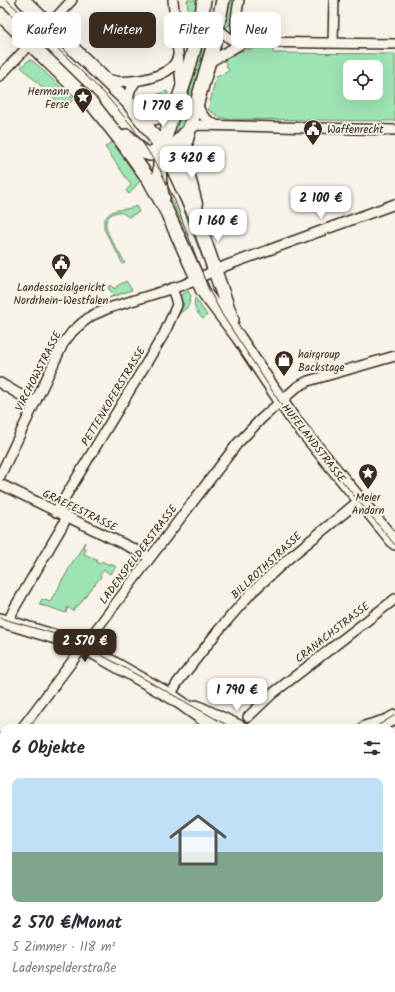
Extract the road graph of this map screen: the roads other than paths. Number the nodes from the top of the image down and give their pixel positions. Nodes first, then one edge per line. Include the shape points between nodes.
1 (23, 0) edge
2 (72, 0) edge
3 (173, 0) edge
4 (204, 0) edge
5 (223, 0) edge
6 (239, 0) edge
7 (334, 0) edge
8 (35, 12) edge
9 (61, 12) edge
10 (221, 12) edge
11 (237, 12) edge
12 (0, 14) edge
13 (12, 25) edge
14 (223, 33) edge
15 (231, 39) edge
16 (281, 42) edge
17 (333, 43) junction
18 (395, 44) edge
19 (26, 48) edge
20 (36, 48) edge
21 (73, 48) edge
22 (212, 48) edge
23 (233, 48) edge
24 (178, 56) junction
25 (208, 62) junction
26 (164, 72) junction
27 (0, 76) edge
28 (102, 76) junction
29 (136, 81) junction
30 (182, 89) junction
31 (198, 98) junction
32 (128, 102) junction
33 (177, 103) junction
34 (139, 115) junction
35 (109, 124) junction
36 (192, 125) junction
37 (216, 125) junction
38 (395, 130) edge
39 (163, 150) junction
40 (395, 204) edge
41 (168, 212) junction
42 (198, 222) junction
43 (214, 271) junction
44 (197, 278) junction
45 (172, 288) junction
46 (240, 338) junction
47 (395, 356) edge
48 (0, 383) edge
49 (280, 401) junction
50 (34, 403) junction
51 (0, 476) edge
52 (0, 484) edge
53 (360, 500) junction
54 (56, 512) junction
55 (66, 516) junction
56 (395, 542) edge
57 (150, 558) junction
58 (395, 599) edge
59 (4, 621) edge
60 (82, 648) junction
61 (172, 696) junction
62 (245, 722) edge
63 (25, 724) edge
64 (210, 724) edge

1 - 8 main road
2 - 9 street
3 - 24 street
4 - 30 main road via 197,38
5 - 10 main road
6 - 11 street
7 - 17 street
12 - 13 main road
14 - 15 street
16 - 17 street
17 - 18 street
19 - 27 street
20 - 35 main road
21 - 28 main road
22 - 25 main road
23 - 25 street
24 - 26 street via 173,65
24 - 30 street
25 - 31 main road
26 - 29 street
26 - 30 street via 175,78
28 - 29 street via 112,81
28 - 32 main road
29 - 32 street via 130,90
30 - 33 main road
30 - 36 main road via 183,103
31 - 36 main road
31 - 37 street via 202,115
32 - 34 main road
33 - 34 main road via 156,118
33 - 39 main road
34 - 39 main road
35 - 39 main road via 121,130 145,154
35 - 41 main road
36 - 37 street
36 - 39 main road via 175,145
36 - 42 main road via 186,141 186,162
37 - 38 street
39 - 41 main road via 160,180
39 - 42 main road
40 - 43 street, VIRCHOWSTRASSE
41 - 44 main road, HUFELANDSTRASSE
42 - 43 main road, HUFELANDSTRASSE
43 - 44 street, VIRCHOWSTRASSE
43 - 46 main road, HUFELANDSTRASSE
44 - 45 street, VIRCHOWSTRASSE
44 - 46 main road, HUFELANDSTRASSE via 203,291
45 - 50 street, VIRCHOWSTRASSE via 108,308 76,327 63,344
45 - 54 street, PETTENKOFERSTRASSE via 177,306 164,334
46 - 49 main road, HUFELANDSTRASSE
47 - 49 street, LADENSPELDERSTRASSE via 308,381
48 - 50 street
49 - 53 main road, HUFELANDSTRASSE
49 - 57 street, LADENSPELDERSTRASSE via 237,444
50 - 51 street, VIRCHOWSTRASSE
52 - 54 street, GRAEFESTRASSE
53 - 56 main road, HUFELANDSTRASSE
53 - 61 street, BILLROTHSTRASSE via 251,593 178,682
54 - 55 street, GRAEFESTRASSE
55 - 57 street, GRAEFESTRASSE
55 - 59 street via 15,607
57 - 60 street, LADENSPELDERSTRASSE
58 - 62 street, CRANACHSTRASSE via 272,694
59 - 60 main road
60 - 61 main road
60 - 63 street, LADENSPELDERSTRASSE
61 - 62 main road via 222,718
61 - 64 main road

